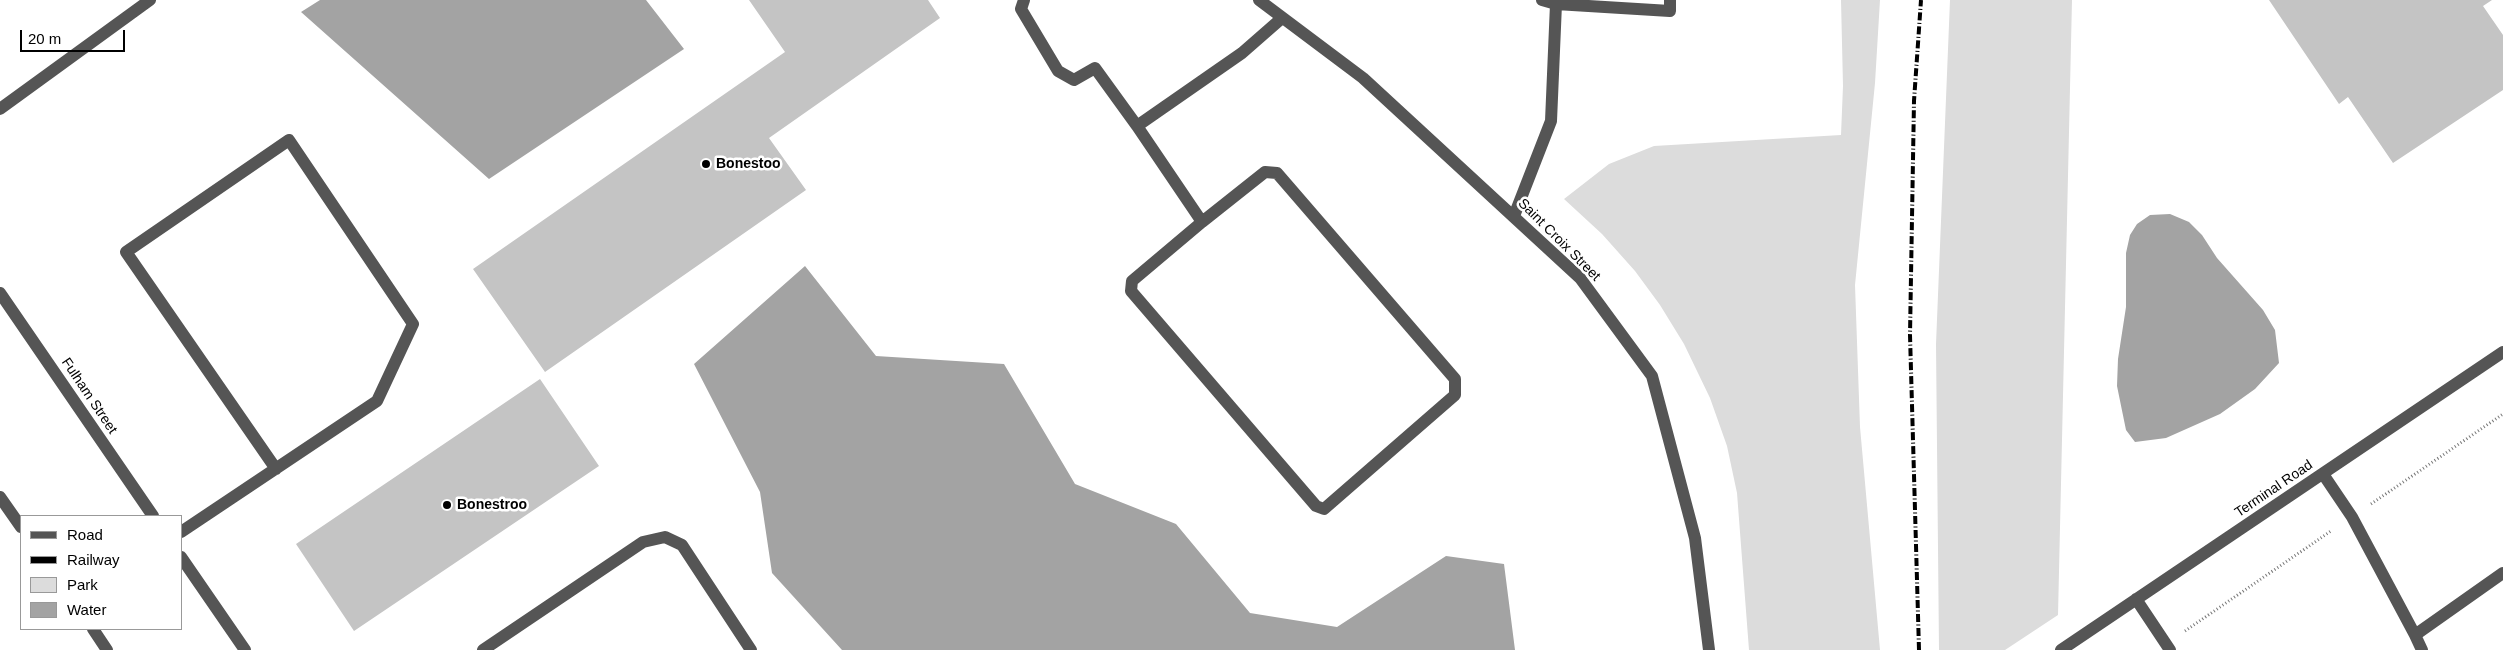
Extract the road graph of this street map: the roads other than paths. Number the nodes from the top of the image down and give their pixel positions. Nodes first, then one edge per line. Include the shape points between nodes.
1 (150, 0) edge
2 (1024, 0) edge
3 (1542, 0) edge
4 (1670, 0) edge
5 (1261, 1) edge
6 (1556, 4) junction
7 (1282, 18) junction
8 (0, 109) edge
9 (1137, 126) junction
10 (1514, 216) junction
11 (1202, 222) junction
12 (0, 293) edge
13 (2503, 352) edge
14 (276, 468) junction
15 (2323, 474) junction
16 (0, 497) edge
17 (152, 515) edge
18 (20, 526) edge
19 (182, 531) edge
20 (182, 558) edge
21 (2503, 573) edge
22 (2136, 599) junction
23 (93, 630) edge
24 (2415, 635) junction
25 (108, 650) edge
26 (245, 650) edge
27 (483, 650) edge
28 (751, 650) edge
29 (1709, 650) edge
30 (2061, 650) edge
31 (2170, 650) edge
32 (2422, 650) edge

1 - 8 street
2 - 9 street via 1021,9 1058,71 1074,80 1095,68
3 - 6 street
4 - 6 street via 1670,11
5 - 7 street, Saint Croix Street
6 - 10 street via 1550,121
7 - 9 street via 1242,53
7 - 10 street, Saint Croix Street via 1362,78
9 - 11 street
10 - 29 street, Saint Croix Street via 1580,278 1652,376 1695,538
11 - 11 street via 1265,172 1277,173 1454,379 1455,395 1324,509 1316,506 1131,291 1132,281
12 - 17 street, Fulham Street
13 - 15 street, Terminal Road
14 - 14 street via 377,401 413,324 290,140 126,252
14 - 19 street
15 - 22 street, Terminal Road
15 - 24 street via 2352,517
16 - 18 street
20 - 26 street
21 - 24 street
22 - 30 street, Terminal Road
22 - 31 street
23 - 25 street
24 - 32 street
27 - 28 street via 643,542 665,537 682,545

